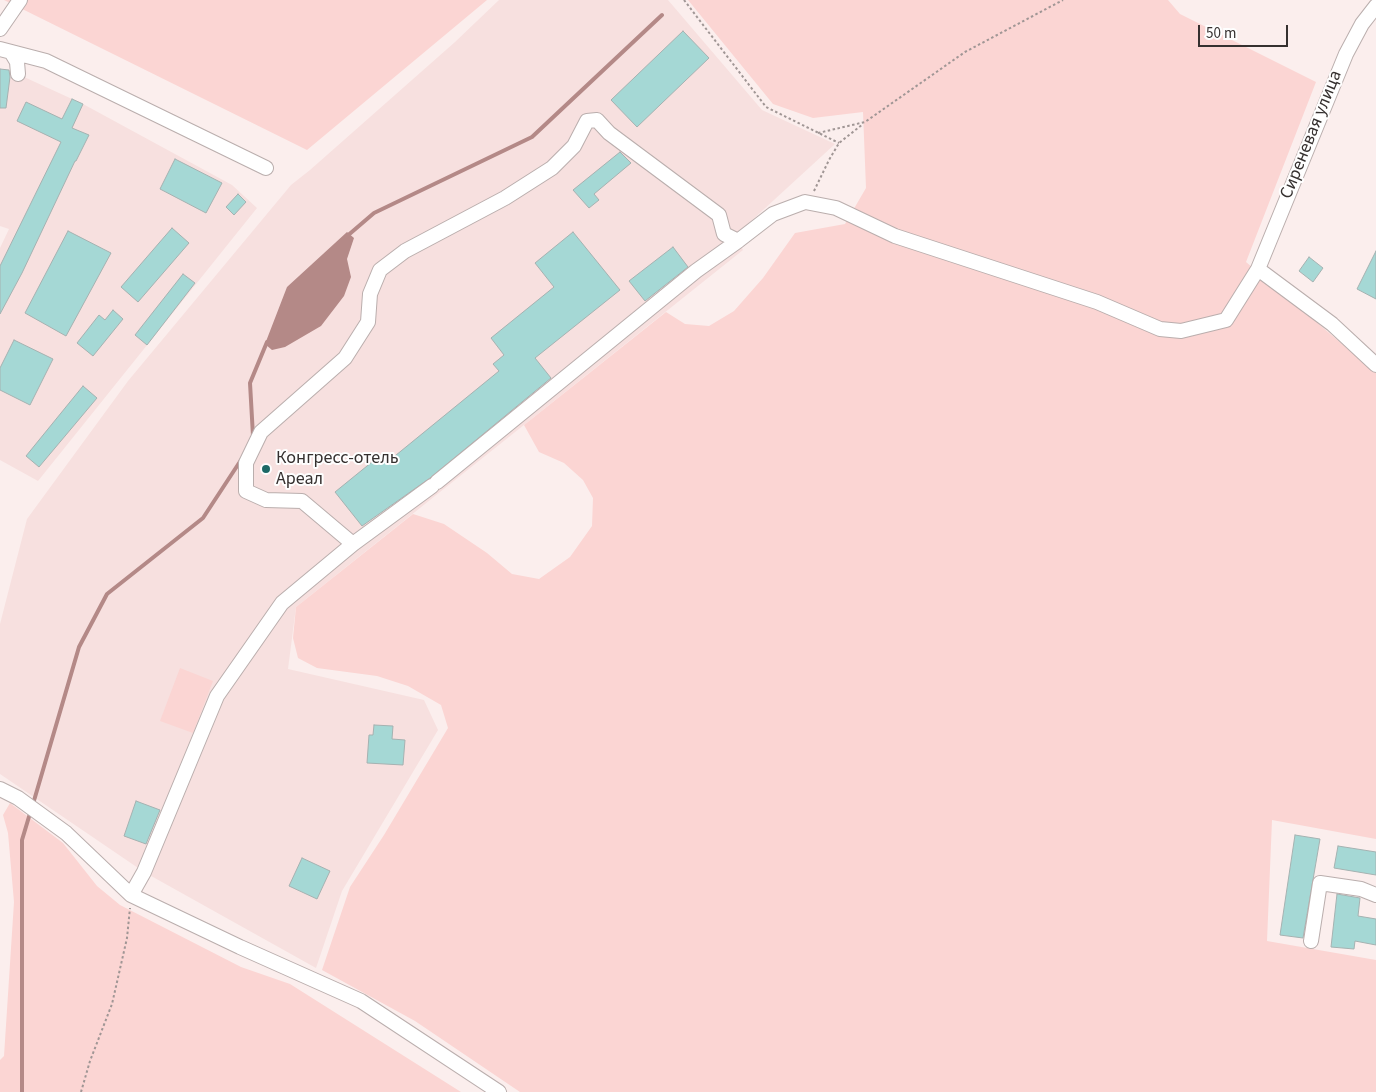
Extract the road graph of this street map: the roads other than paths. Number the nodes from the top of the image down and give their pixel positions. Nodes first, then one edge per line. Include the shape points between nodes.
1 (20, 0) edge
2 (1376, 6) edge
3 (0, 29) edge
4 (5, 50) edge
5 (18, 74) dead end
6 (266, 168) dead end
7 (738, 241) junction
8 (1258, 269) junction
9 (1376, 365) edge
10 (353, 544) junction
11 (0, 789) edge
12 (1376, 895) edge
13 (131, 896) junction
14 (1311, 941) dead end
15 (499, 1092) edge

1 - 3 street
2 - 8 street, Сиреневая улица via 1346,54
4 - 5 street via 17,62
4 - 6 street via 46,62
7 - 8 street, Сиреневая улица via 772,214 806,202 836,208 895,236 1097,302 1160,329 1182,331 1226,320
7 - 10 street via 696,271 434,484
7 - 10 street via 724,234 719,215 609,133 597,120 587,121 574,146 552,168 505,198 405,251 380,270 370,294 368,322 345,358 261,432 246,464 246,491 266,500 302,502
8 - 9 street via 1332,324
10 - 13 street via 282,603 217,696
11 - 13 street via 66,833
12 - 14 street via 1362,889 1320,883
13 - 15 street via 361,1001

